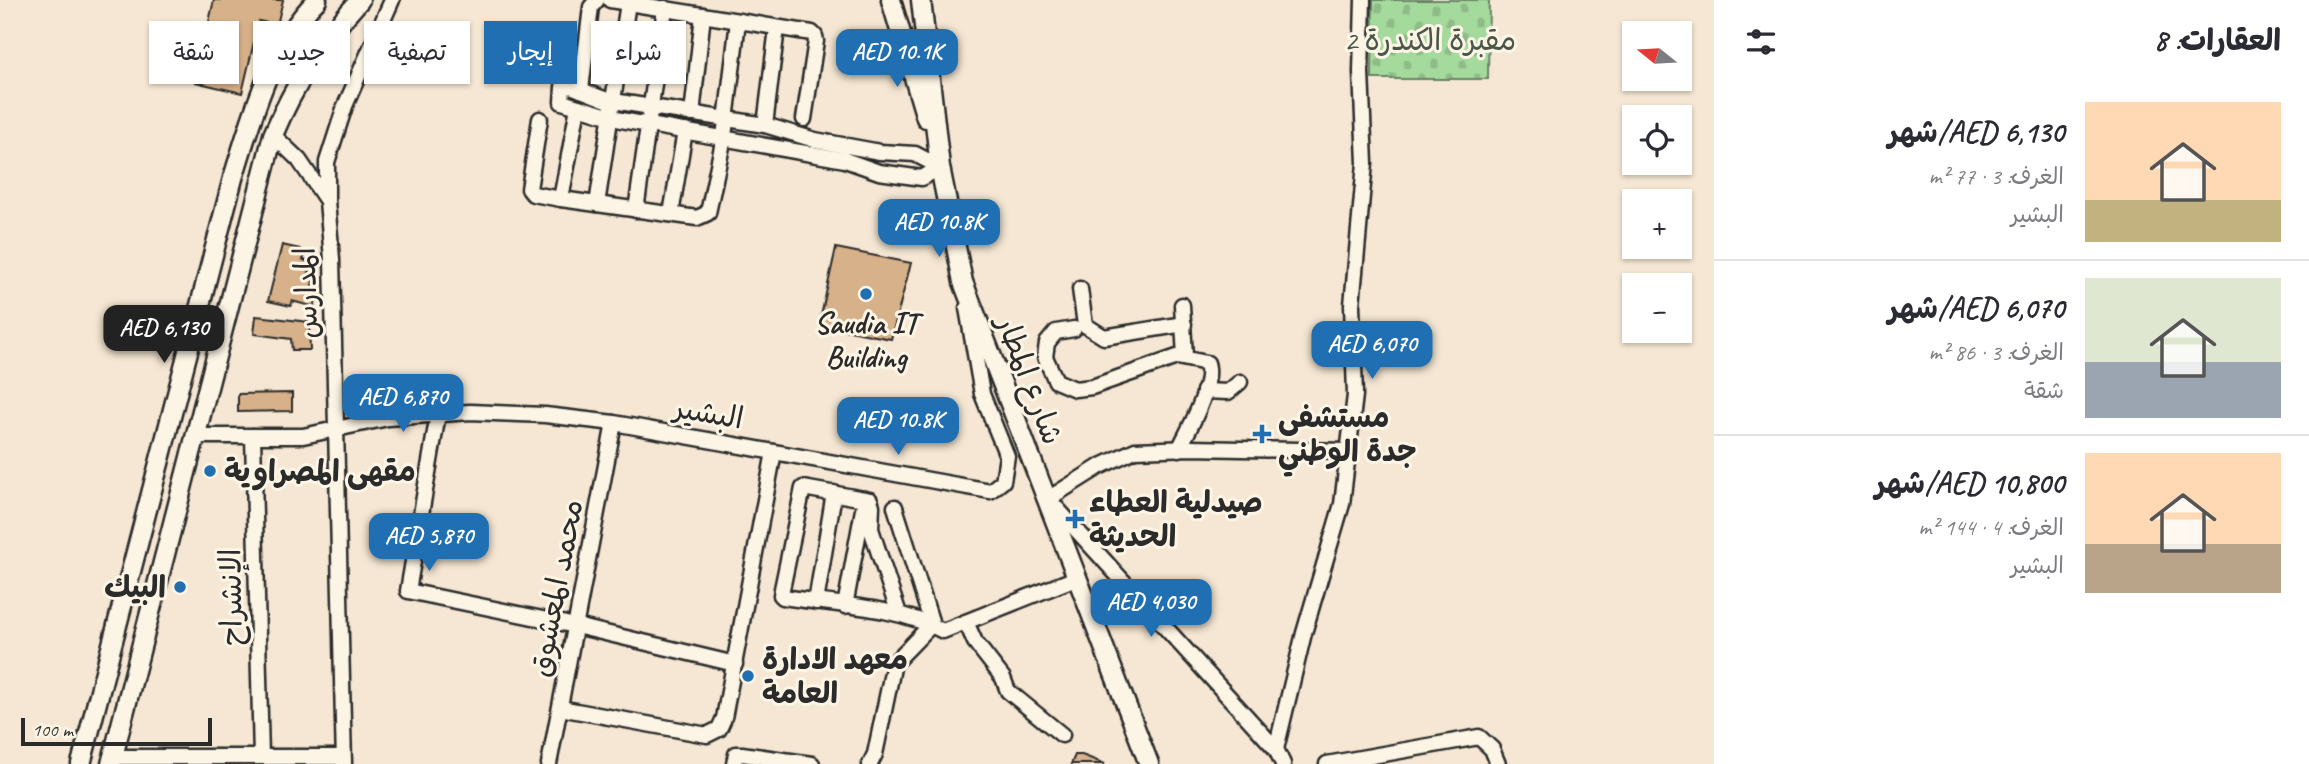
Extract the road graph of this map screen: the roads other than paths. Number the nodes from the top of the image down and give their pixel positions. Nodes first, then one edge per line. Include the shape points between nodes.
1 (317, 0) edge
2 (359, 0) edge
3 (392, 0) edge
4 (597, 0) edge
5 (610, 0) edge
6 (891, 0) edge
7 (921, 0) edge
8 (1363, 0) edge
9 (628, 3) junction
10 (665, 8) junction
11 (703, 15) junction
12 (738, 21) junction
13 (777, 27) junction
14 (581, 90) junction
15 (615, 102) junction
16 (578, 107) junction
17 (652, 107) junction
18 (692, 114) junction
19 (612, 117) junction
20 (540, 119) dead end
21 (726, 119) junction
22 (804, 119) dead end
23 (650, 125) junction
24 (765, 125) junction
25 (685, 131) junction
26 (273, 135) junction
27 (724, 137) junction
28 (814, 147) junction
29 (880, 152) junction
30 (940, 167) junction
31 (879, 172) junction
32 (561, 199) junction
33 (327, 201) junction
34 (597, 204) junction
35 (636, 209) junction
36 (671, 214) junction
37 (963, 282) junction
38 (1080, 289) dead end
39 (1182, 305) dead end
40 (1184, 324) junction
41 (1074, 329) dead end
42 (1185, 357) junction
43 (1240, 382) dead end
44 (1204, 391) junction
45 (438, 415) junction
46 (614, 422) junction
47 (336, 431) junction
48 (195, 436) junction
49 (253, 436) junction
50 (1180, 449) junction
51 (1349, 451) junction
52 (774, 452) junction
53 (834, 493) junction
54 (1046, 497) junction
55 (865, 499) junction
56 (895, 507) dead end
57 (1076, 578) junction
58 (816, 602) junction
59 (845, 606) junction
60 (899, 614) junction
61 (966, 622) junction
62 (932, 624) junction
63 (576, 626) junction
64 (734, 664) junction
65 (560, 708) junction
66 (1062, 735) dead end
67 (1276, 749) junction
68 (261, 757) junction
69 (217, 760) edge
70 (343, 760) edge
71 (112, 761) edge
72 (81, 764) edge
73 (549, 764) edge
74 (734, 764) edge
75 (812, 764) edge
76 (870, 764) edge
77 (1149, 764) edge
78 (1283, 764) edge
79 (1327, 764) edge
80 (1498, 764) edge

1 - 72 main road via 262,86 237,165
2 - 26 main road via 332,30 287,101
3 - 33 street, المدارس via 345,106 327,162
4 - 14 street via 591,6
5 - 9 street
6 - 30 main road
7 - 30 main road, شارع المطار
8 - 51 street via 1365,163 1352,305 1355,395
9 - 10 street
9 - 15 street
10 - 11 street
10 - 17 street
11 - 12 street
11 - 18 street
12 - 13 street
12 - 21 street
13 - 22 street via 815,36
13 - 24 street
14 - 15 street
14 - 16 street via 566,85 561,99
15 - 17 street
15 - 19 street
16 - 19 street
16 - 32 street
17 - 18 street
17 - 23 street
18 - 21 street
19 - 23 street
19 - 34 street
20 - 32 street via 529,189 533,194
21 - 24 street
21 - 27 street
23 - 25 street
23 - 35 street
24 - 28 street
25 - 27 street
25 - 36 street
26 - 33 street via 299,160
26 - 48 main road
27 - 28 street
27 - 36 street via 708,213 697,218
28 - 29 street
28 - 31 street
29 - 30 street via 915,154
29 - 31 street
30 - 31 street via 922,178
30 - 37 main road, شارع المطار
32 - 34 street
33 - 47 street, المدارس
34 - 35 street
35 - 36 street
37 - 52 street, البشير via 982,394 1007,456 1003,481 990,491
37 - 54 main road, شارع المطار
38 - 40 street via 1085,324 1104,337
39 - 40 street
40 - 42 street
41 - 42 street via 1050,338 1045,357 1056,381 1075,389
42 - 44 street via 1209,365
43 - 44 street via 1228,392
44 - 50 street
45 - 46 street, البشير via 470,412
45 - 47 street, البشير via 388,418
45 - 63 street via 408,591
46 - 52 street, البشير
46 - 63 street, محمد المعشوق
47 - 49 street, البشير
47 - 70 street, المدارس
48 - 49 street, البشير
48 - 71 main road
49 - 68 street, الإنشراح
50 - 51 street
50 - 54 street via 1129,451
51 - 67 street via 1342,504
52 - 64 street
53 - 55 street
53 - 58 street
53 - 58 street via 803,488 780,595
54 - 57 main road, شارع المطار
54 - 67 street
55 - 59 street
55 - 60 street via 872,506 871,530
56 - 62 street
57 - 61 street
57 - 77 main road, شارع المطار
58 - 59 street
59 - 60 street
60 - 62 street
61 - 62 street via 943,631
61 - 66 street via 1008,691
62 - 76 street via 894,663
63 - 64 street
63 - 65 street, محمد المعشوق
64 - 65 street via 724,718 719,729 707,735
65 - 73 street, محمد المعشوق
67 - 78 street
68 - 69 street
68 - 70 street
69 - 71 street
74 - 75 street via 736,754 742,754
79 - 80 street via 1479,737 1492,749

